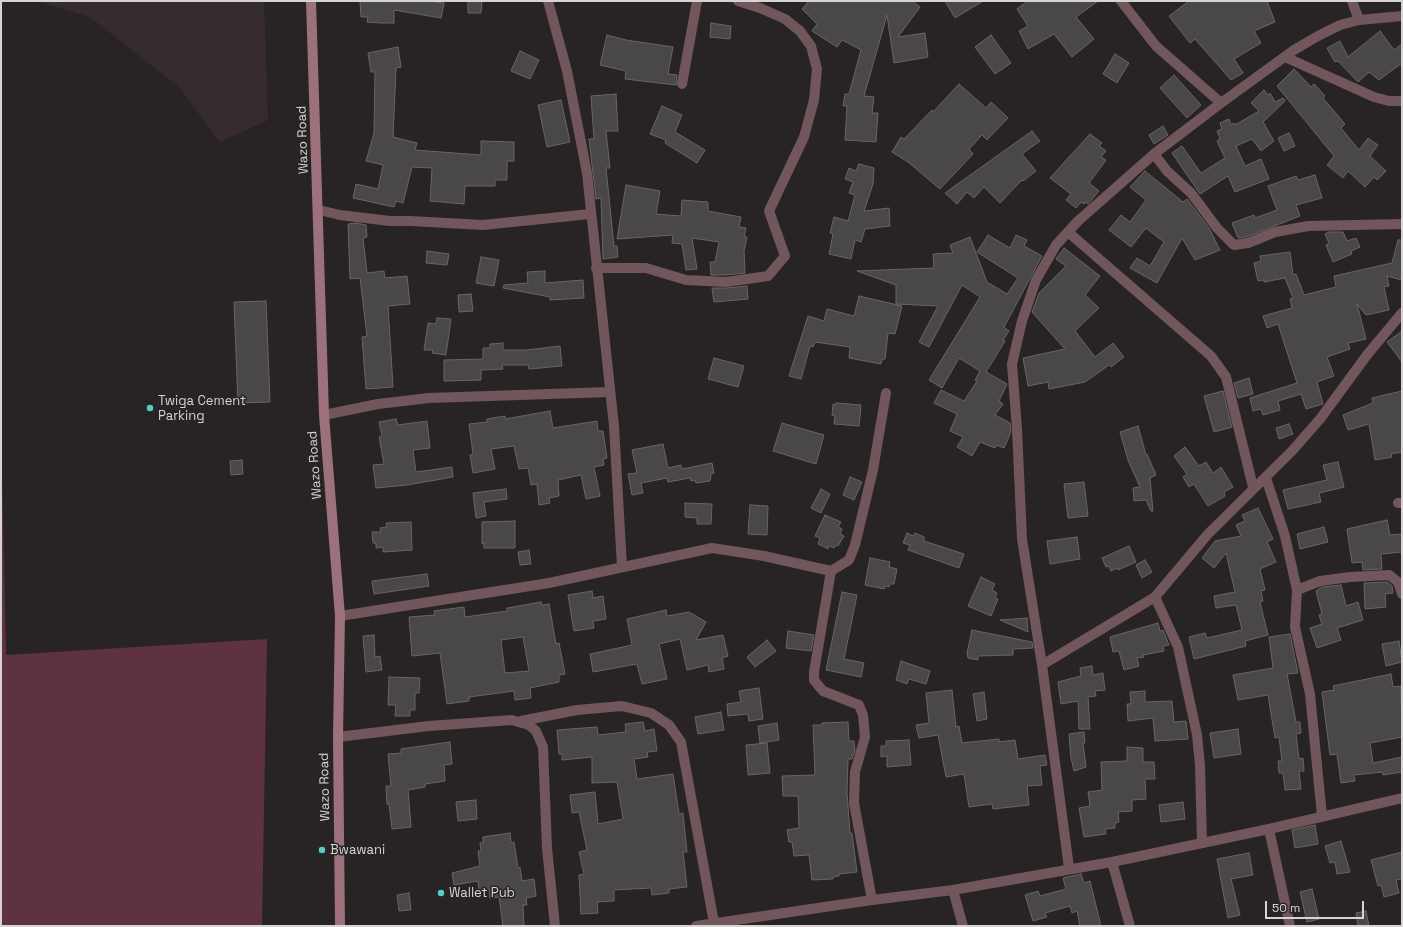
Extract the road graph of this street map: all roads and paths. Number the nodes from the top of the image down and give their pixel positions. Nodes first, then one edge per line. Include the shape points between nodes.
1 (311, 1) edge
2 (548, 1) edge
3 (697, 1) edge
4 (738, 1) edge
5 (1121, 1) edge
6 (1352, 1) edge
7 (1402, 16) edge
8 (1359, 20) junction
9 (1285, 57) junction
10 (682, 84) dead end
11 (1402, 101) edge
12 (1221, 103) junction
13 (1154, 154) junction
14 (319, 210) junction
15 (590, 214) junction
16 (1402, 224) edge
17 (1068, 232) junction
18 (596, 268) junction
19 (1402, 313) edge
20 (610, 392) junction
21 (886, 393) dead end
22 (324, 414) junction
23 (1266, 478) junction
24 (1253, 487) junction
25 (622, 567) junction
26 (831, 571) junction
27 (1297, 590) junction
28 (1402, 594) edge
29 (1155, 597) junction
30 (340, 616) junction
31 (1042, 665) junction
32 (521, 721) junction
33 (338, 737) junction
34 (1402, 798) edge
35 (1322, 816) junction
36 (1269, 829) junction
37 (1202, 843) junction
38 (1112, 862) junction
39 (1069, 868) junction
40 (953, 890) junction
41 (872, 900) junction
42 (714, 922) junction
43 (744, 923) edge
44 (340, 926) edge
45 (555, 926) edge
46 (696, 926) edge
47 (963, 926) edge
48 (1130, 926) edge
49 (1290, 926) edge

1 - 14 main road, Wazo Road
2 - 15 street via 567,71 587,173
3 - 10 street
4 - 18 street via 785,19 800,31 810,46 817,69 814,100 804,136 769,211 785,256 768,276 726,282 686,280 646,268
5 - 12 street via 1156,46
6 - 8 street
7 - 8 street
8 - 9 street via 1318,36
9 - 11 street via 1374,97
9 - 12 street
12 - 13 street
13 - 16 street via 1167,171 1191,193 1217,228 1234,245 1248,243 1275,232 1308,226
13 - 17 street
14 - 15 street via 390,221 483,226
14 - 22 main road, Wazo Road
15 - 18 street
17 - 24 street via 1211,356 1226,377
17 - 31 street via 1056,244 1036,280 1022,321 1012,364 1022,539
18 - 20 street
19 - 23 street via 1320,419
20 - 22 street via 429,398
20 - 25 street
21 - 26 street via 873,470 855,545 849,560
22 - 30 main road, Wazo Road
23 - 24 street
23 - 27 street via 1285,536
24 - 29 street via 1208,534
25 - 26 street via 712,548 764,556
25 - 30 street via 549,583
26 - 41 street via 814,680 823,691 859,705 863,715 865,737 855,772 854,803
27 - 28 street via 1320,581 1389,575 1398,582
27 - 35 street via 1295,627 1310,694
29 - 31 street
29 - 37 street via 1178,647 1197,735
30 - 33 main road, Wazo Road
31 - 39 street
32 - 33 street via 436,726
32 - 42 street via 576,710 622,706 651,713 669,725 681,742
32 - 45 street via 536,731 543,747 547,848
33 - 44 main road, Wazo Road
34 - 35 street
35 - 36 street
36 - 37 street
36 - 49 street
37 - 38 street
38 - 39 street
38 - 48 street
39 - 40 street
40 - 41 street
40 - 47 street
41 - 43 street
42 - 43 street
42 - 46 street

